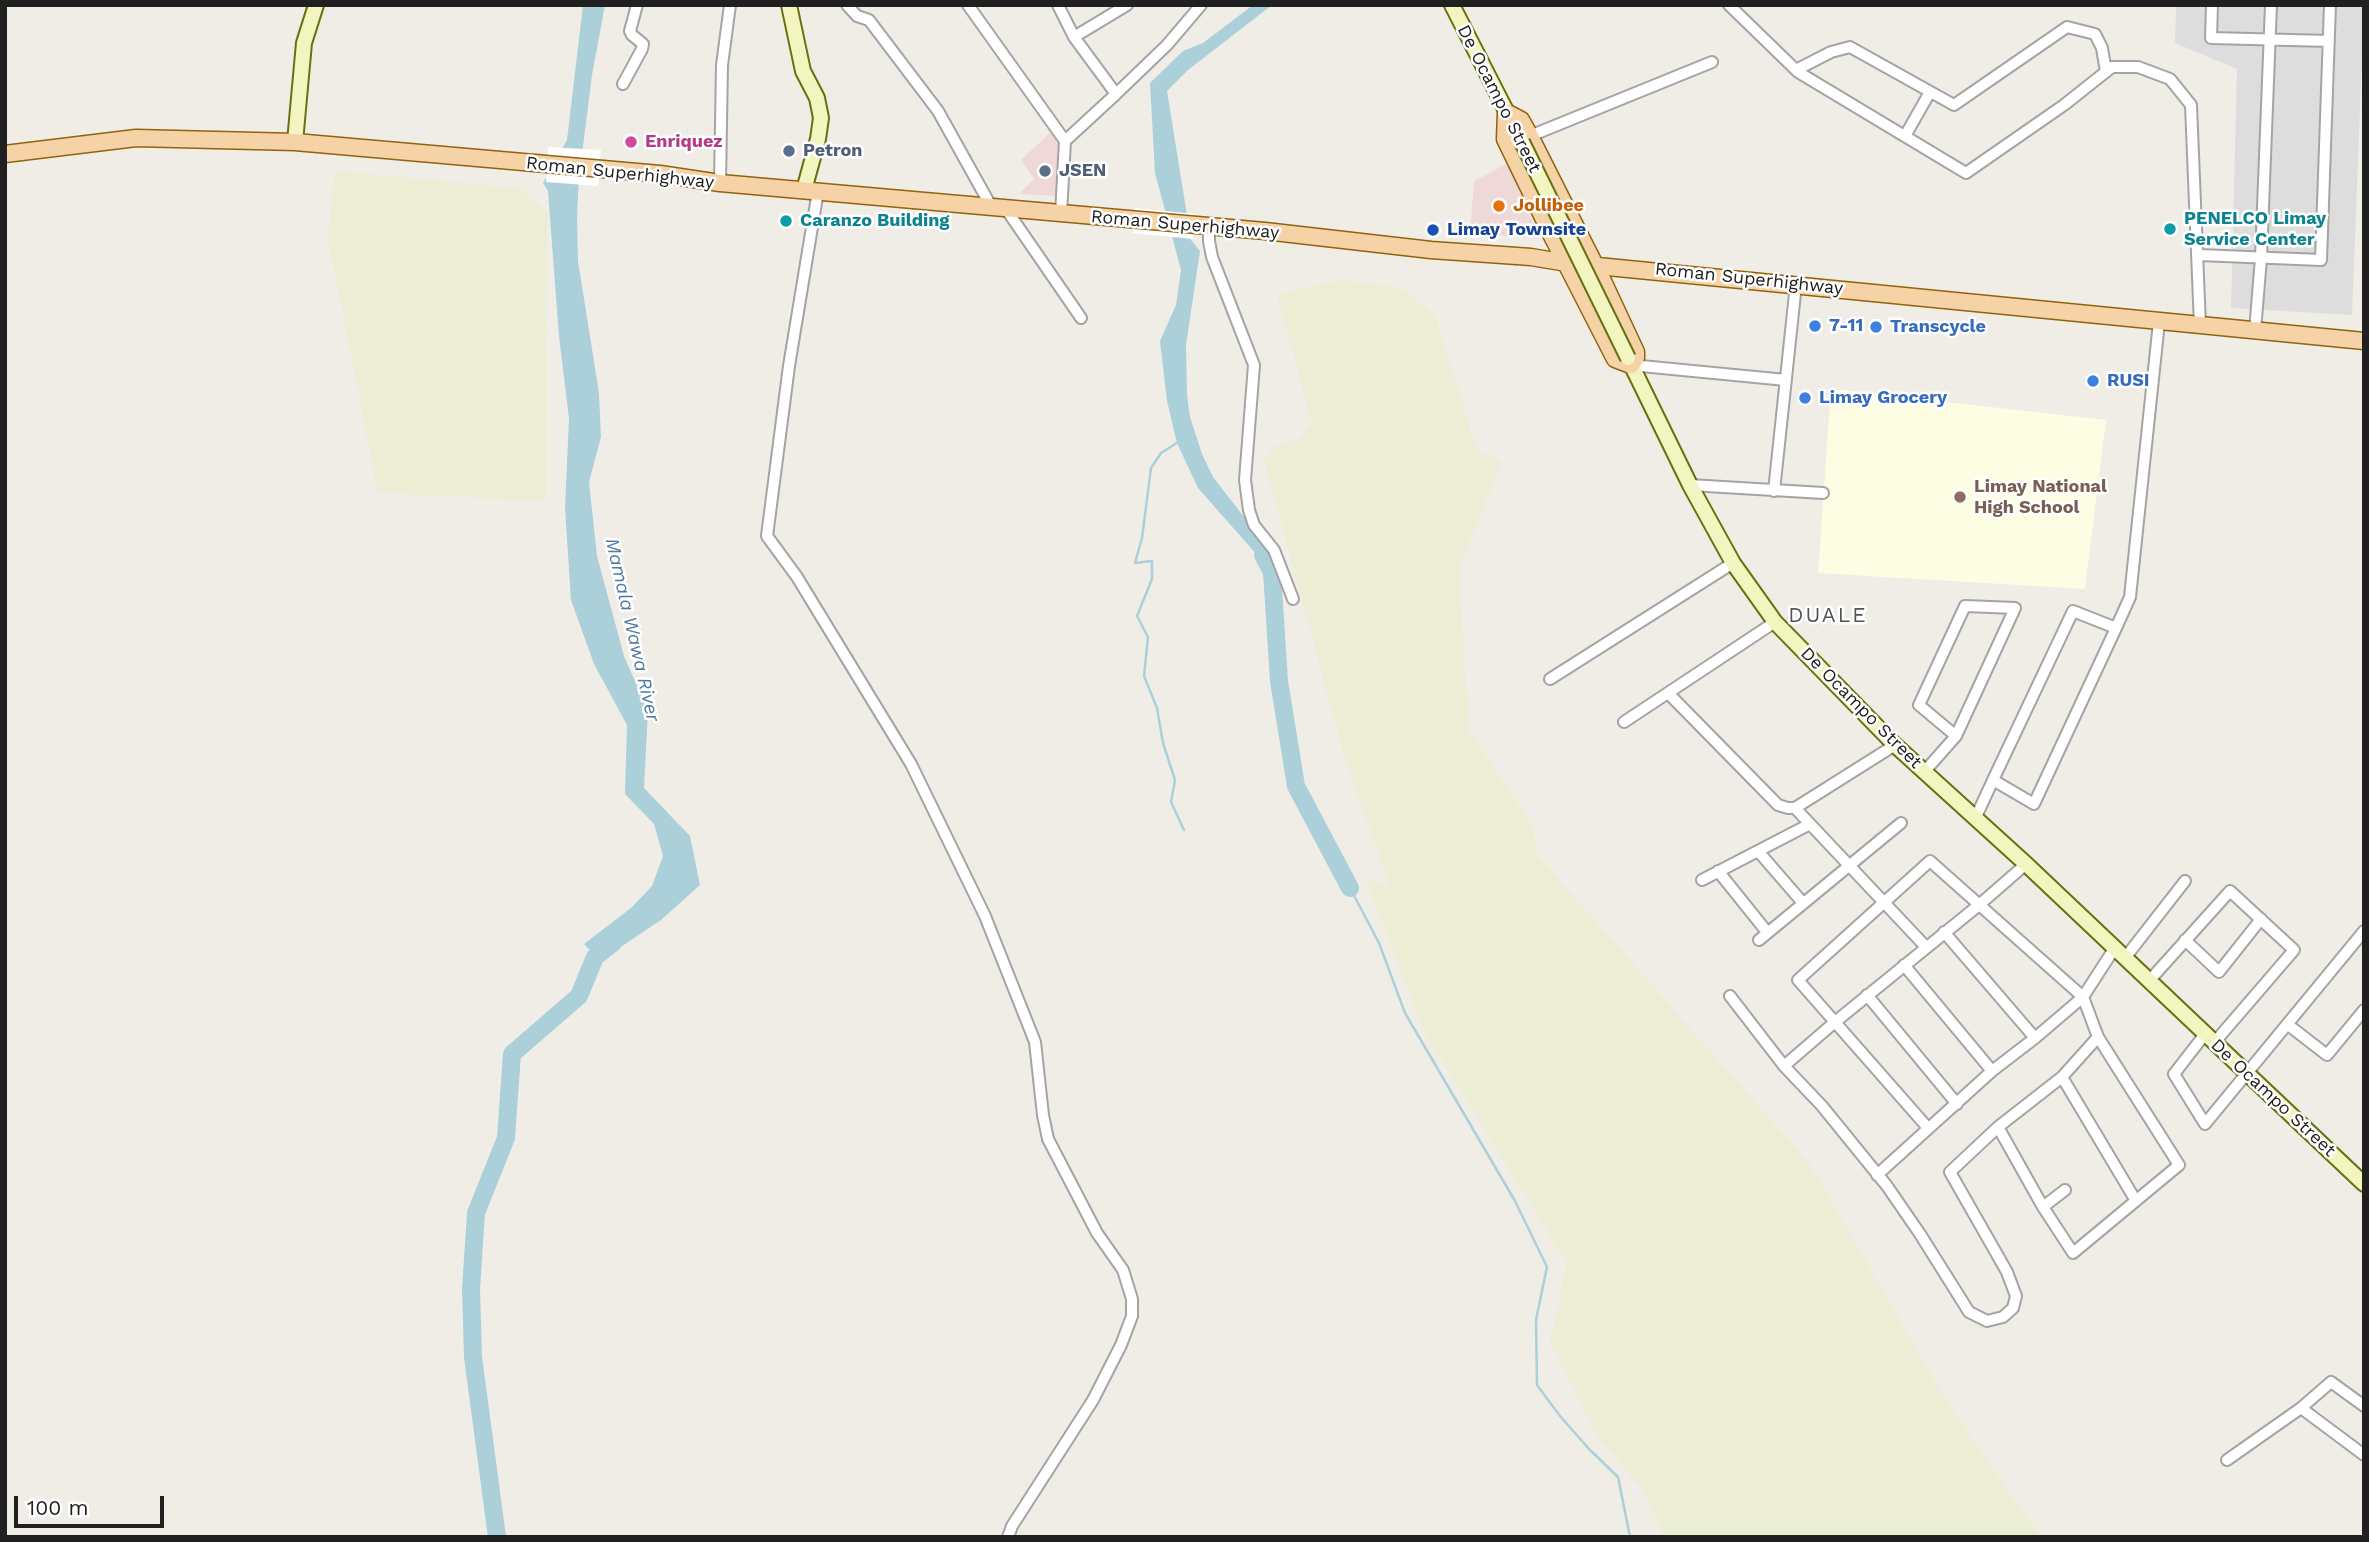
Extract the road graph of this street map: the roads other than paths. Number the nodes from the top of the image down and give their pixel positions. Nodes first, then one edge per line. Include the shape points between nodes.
1 (316, 5) edge
2 (637, 5) edge
3 (730, 5) edge
4 (789, 5) edge
5 (847, 5) edge
6 (968, 5) edge
7 (1058, 5) edge
8 (1127, 5) edge
9 (1201, 5) edge
10 (1452, 5) edge
11 (1729, 5) edge
12 (2212, 5) edge
13 (2271, 5) edge
14 (2330, 5) edge
15 (1074, 37) junction
16 (2270, 39) junction
17 (2329, 41) junction
18 (1712, 62) dead end
19 (1796, 70) junction
20 (2106, 72) junction
21 (623, 84) dead end
22 (1930, 92) junction
23 (1116, 94) junction
24 (1506, 112) junction
25 (1905, 136) junction
26 (1526, 139) junction
27 (1065, 141) junction
28 (295, 142) junction
29 (5, 155) edge
30 (720, 183) junction
31 (811, 191) junction
32 (999, 209) junction
33 (1061, 214) junction
34 (1202, 226) junction
35 (2199, 255) junction
36 (2261, 258) junction
37 (1567, 263) junction
38 (1594, 264) junction
39 (1796, 284) junction
40 (1081, 318) dead end
41 (2159, 322) junction
42 (2200, 326) junction
43 (2255, 331) junction
44 (2364, 341) edge
45 (1630, 362) junction
46 (1786, 380) junction
47 (1690, 485) junction
48 (1774, 491) junction
49 (1823, 493) dead end
50 (1733, 562) junction
51 (1293, 599) dead end
52 (1775, 622) junction
53 (2116, 628) junction
54 (1550, 679) dead end
55 (1668, 693) junction
56 (1624, 722) dead end
57 (1956, 736) junction
58 (1895, 745) junction
59 (1925, 771) junction
60 (1993, 780) junction
61 (1795, 807) junction
62 (1975, 819) junction
63 (1901, 823) dead end
64 (1810, 824) junction
65 (1758, 851) junction
66 (2026, 864) junction
67 (1850, 865) junction
68 (1718, 872) junction
69 (1702, 880) dead end
70 (2185, 881) dead end
71 (1803, 903) junction
72 (1884, 903) junction
73 (1979, 905) junction
74 (2261, 919) junction
75 (2364, 931) edge
76 (1944, 932) junction
77 (2185, 940) junction
78 (1926, 947) junction
79 (2120, 954) junction
80 (1904, 965) junction
81 (2149, 981) junction
82 (1867, 995) junction
83 (1730, 996) dead end
84 (2083, 997) junction
85 (2364, 1010) edge
86 (1835, 1021) junction
87 (2287, 1024) junction
88 (2098, 1037) junction
89 (2035, 1038) junction
90 (2210, 1039) junction
91 (1784, 1066) junction
92 (1992, 1071) junction
93 (2247, 1073) junction
94 (2062, 1077) junction
95 (1957, 1104) junction
96 (1998, 1127) junction
97 (1928, 1128) junction
98 (1877, 1175) junction
99 (2364, 1184) edge
100 (2065, 1190) dead end
101 (2136, 1201) junction
102 (2043, 1207) junction
103 (2364, 1406) edge
104 (2301, 1408) junction
105 (2364, 1455) edge
106 (2227, 1460) dead end
107 (1008, 1537) edge

1 - 28 street via 304,43
2 - 21 street via 630,31 642,48
3 - 30 street via 722,65
4 - 31 street via 803,71 821,118
5 - 32 street via 869,20 938,110
6 - 27 street
7 - 15 street
8 - 15 street
9 - 23 street via 1167,46
10 - 24 street, De Ocampo Street
11 - 19 street
12 - 16 street via 2211,38
13 - 16 street
14 - 17 street
15 - 23 street
16 - 17 street
16 - 36 street
17 - 36 street via 2321,260
18 - 26 street
19 - 22 street via 1850,47
19 - 25 street
20 - 22 street via 2095,34 2067,27 1954,105
20 - 25 street via 1966,173
20 - 35 street via 2112,67 2138,67 2170,79 2191,105
22 - 25 street
23 - 27 street
24 - 26 main road via 1521,120
24 - 37 main road via 1505,139
26 - 38 main road
26 - 45 street, De Ocampo Street, bridge
27 - 33 street
28 - 29 main road, Roman Superhighway via 136,138
28 - 30 main road, Roman Superhighway
30 - 31 main road, Roman Superhighway
31 - 32 main road, Roman Superhighway
31 - 107 street via 766,536 797,577 911,764 985,916 1035,1042 1048,1139 1097,1233 1123,1270 1132,1298 1132,1316 1121,1345 1093,1400
32 - 33 main road, Roman Superhighway
32 - 40 street
33 - 34 main road, Roman Superhighway
34 - 37 main road, Roman Superhighway
34 - 51 street via 1254,365 1245,480 1249,510 1254,525 1274,550
35 - 36 street
35 - 42 street
36 - 43 street
37 - 38 main road, Roman Superhighway
37 - 45 main road via 1615,359
38 - 39 main road, Roman Superhighway
38 - 45 main road via 1636,352 1636,359
39 - 41 main road, Roman Superhighway
39 - 46 street
41 - 42 main road, Roman Superhighway
41 - 53 street via 2130,597
42 - 43 main road, Roman Superhighway
43 - 44 main road, Roman Superhighway
45 - 46 street
45 - 47 street, De Ocampo Street
46 - 48 street
47 - 48 street
47 - 50 street, De Ocampo Street
48 - 49 street
50 - 52 street, De Ocampo Street
50 - 54 street
52 - 55 street
52 - 58 street, De Ocampo Street
53 - 60 street via 2073,611
53 - 60 street via 2034,804
55 - 56 street
55 - 61 street via 1778,805
57 - 57 street via 1962,724 2015,608 1965,606 1919,705
57 - 59 street
58 - 59 street, De Ocampo Street
58 - 61 street
59 - 62 street, De Ocampo Street
60 - 62 street
61 - 64 street
62 - 66 street, De Ocampo Street
63 - 67 street
64 - 65 street
64 - 67 street
65 - 68 street
65 - 71 street
66 - 73 street
66 - 79 street, De Ocampo Street
67 - 71 street
67 - 72 street
68 - 69 street
68 - 71 street via 1763,936
70 - 79 street
72 - 73 street via 1930,861
72 - 78 street
72 - 86 street via 1798,980
73 - 76 street
73 - 84 street
74 - 77 street via 2230,891
74 - 77 street via 2219,972
74 - 90 street via 2294,950
75 - 87 street
76 - 78 street
76 - 89 street
77 - 81 street
78 - 80 street
79 - 81 street, De Ocampo Street
79 - 84 street
80 - 82 street
80 - 92 street
81 - 90 street, De Ocampo Street
82 - 86 street
82 - 95 street
83 - 91 street
84 - 88 street
84 - 89 street
85 - 87 street via 2327,1055
86 - 91 street
86 - 97 street
87 - 93 street
88 - 94 street
88 - 101 street via 2179,1165
89 - 92 street
90 - 93 street, De Ocampo Street
90 - 93 street via 2174,1074 2205,1124
91 - 98 street
92 - 95 street
93 - 99 street, De Ocampo Street
94 - 96 street
94 - 101 street
95 - 97 street
96 - 98 street via 1950,1172 2016,1296 2013,1308 2003,1317 1987,1321 1969,1311
96 - 102 street
97 - 98 street
100 - 102 street
101 - 102 street via 2073,1253
103 - 104 street via 2331,1382
104 - 105 street
104 - 106 street

